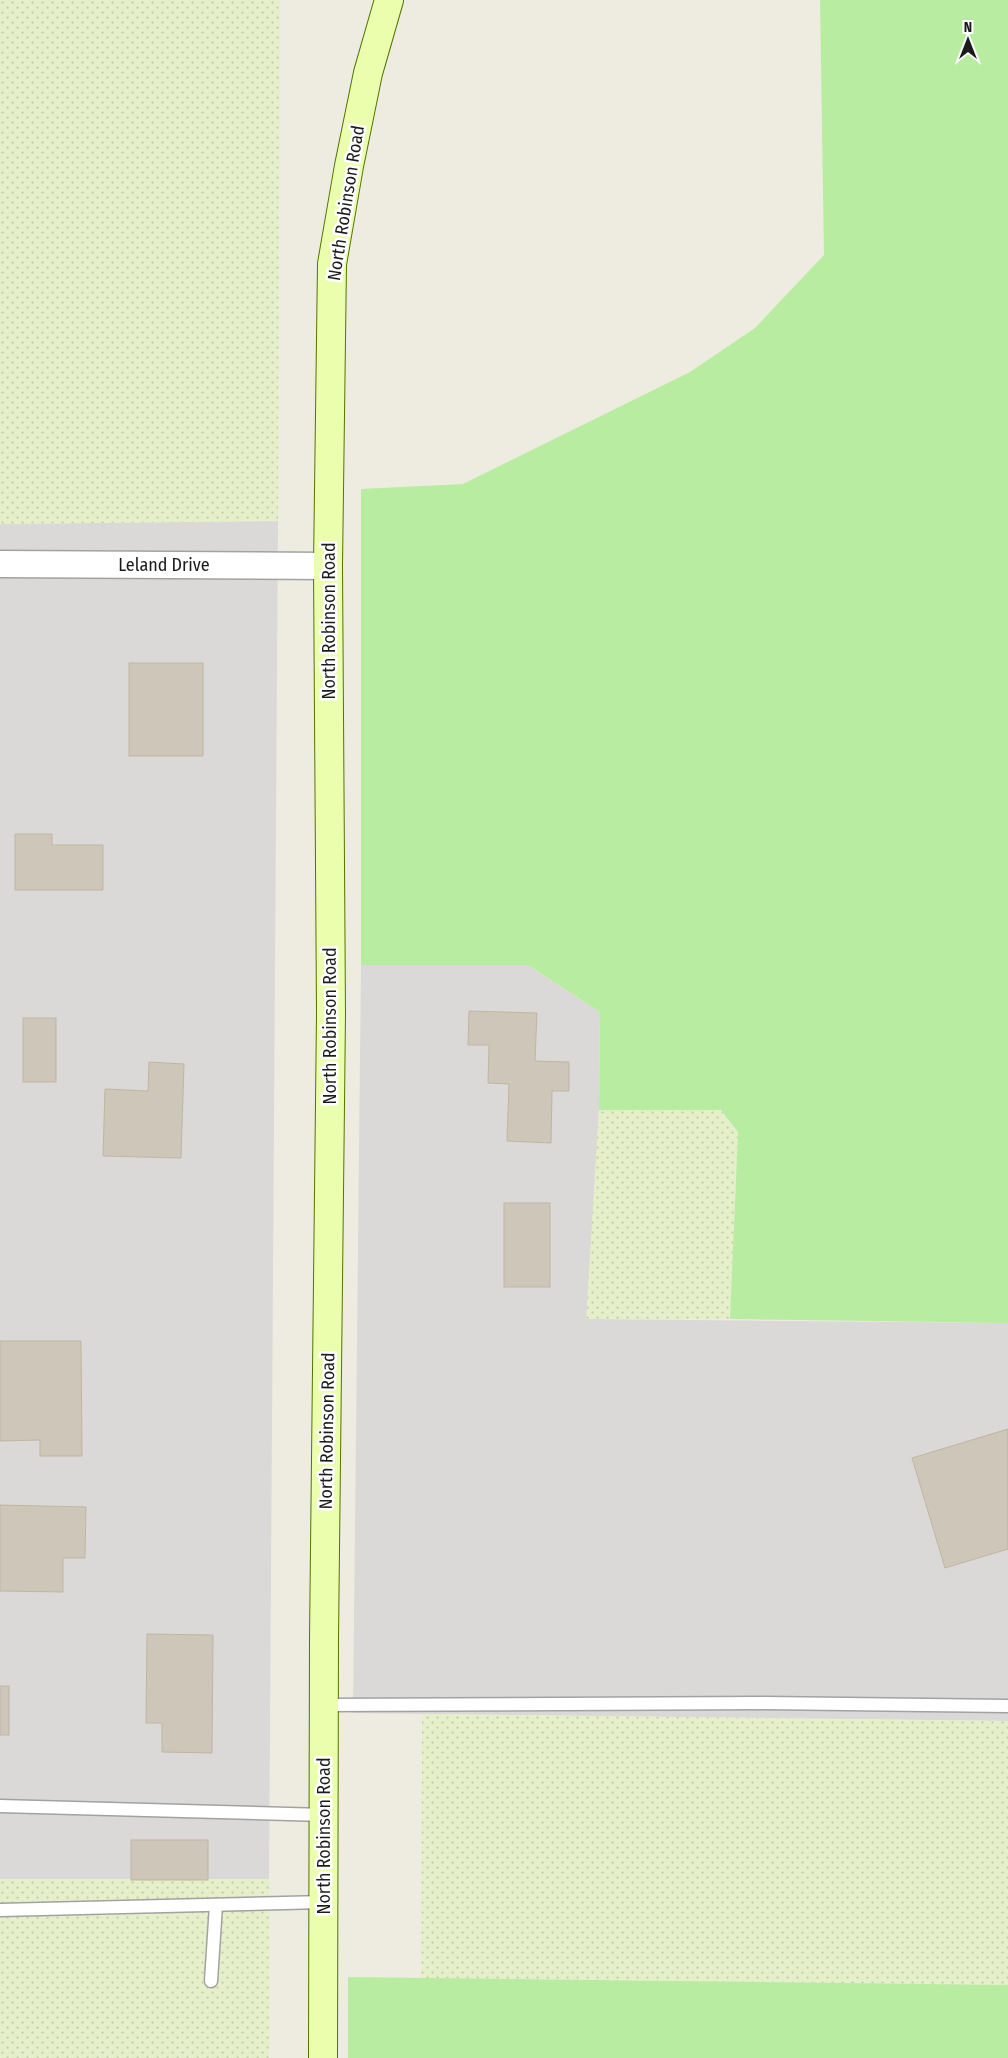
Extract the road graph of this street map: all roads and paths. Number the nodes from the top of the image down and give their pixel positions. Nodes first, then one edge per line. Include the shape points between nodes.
1 (389, 0) edge
2 (0, 564) edge
3 (328, 566) junction
4 (324, 1705) junction
5 (1008, 1706) edge
6 (0, 1806) edge
7 (324, 1815) junction
8 (324, 1902) junction
9 (216, 1905) junction
10 (0, 1910) edge
11 (211, 1981) dead end
12 (323, 2058) edge

1 - 3 street, North Robinson Road via 368,73 332,264
2 - 3 street, Leland Drive
3 - 4 street, North Robinson Road via 331,1014
4 - 5 lane via 764,1703
4 - 7 street, North Robinson Road
6 - 7 lane
7 - 8 street, North Robinson Road
8 - 9 lane
8 - 12 street, North Robinson Road
9 - 10 lane
9 - 11 lane

